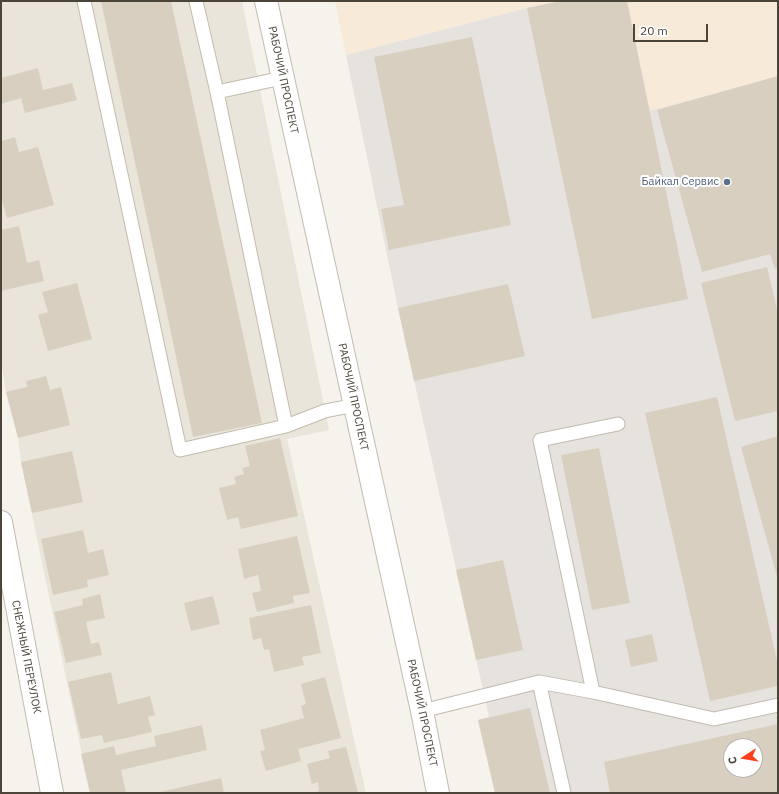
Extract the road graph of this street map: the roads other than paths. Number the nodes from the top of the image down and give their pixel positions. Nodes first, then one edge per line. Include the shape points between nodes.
1 (84, 1) edge
2 (196, 1) edge
3 (266, 1) edge
4 (282, 78) junction
5 (217, 92) junction
6 (355, 405) junction
7 (618, 424) dead end
8 (286, 426) junction
9 (1, 522) edge
10 (539, 682) junction
11 (593, 692) junction
12 (778, 705) edge
13 (422, 711) junction
14 (52, 793) edge
15 (438, 793) edge
16 (564, 793) edge

1 - 8 lane via 180,450
2 - 5 lane
3 - 4 street, РАБОЧИЙ ПРОСПЕКТ
4 - 5 lane
4 - 6 street, РАБОЧИЙ ПРОСПЕКТ
5 - 8 lane
6 - 8 lane via 325,411
6 - 13 street, РАБОЧИЙ ПРОСПЕКТ
7 - 11 lane via 540,440
9 - 14 street, СНЕЖНЫЙ ПЕРЕУЛОК
10 - 11 lane
10 - 13 lane
10 - 16 lane
11 - 12 lane via 714,719
13 - 15 street, РАБОЧИЙ ПРОСПЕКТ

